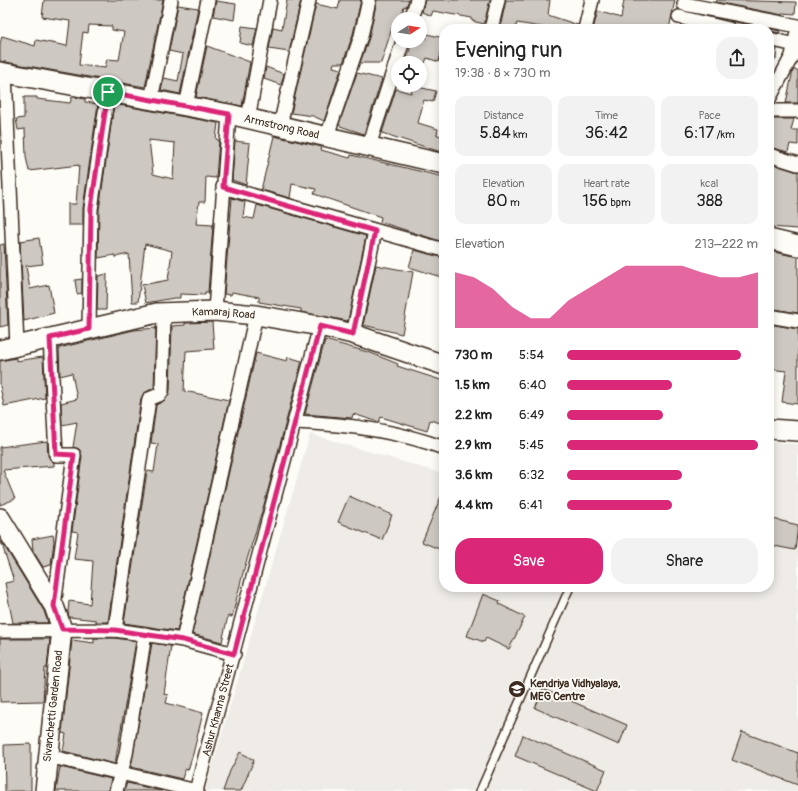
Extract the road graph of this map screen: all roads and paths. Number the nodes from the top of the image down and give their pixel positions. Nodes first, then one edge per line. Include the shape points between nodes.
1 (171, 0) edge
2 (208, 0) edge
3 (270, 0) edge
4 (309, 0) edge
5 (369, 0) edge
6 (417, 0) edge
7 (498, 0) edge
8 (592, 0) edge
9 (685, 2) edge
10 (413, 12) edge
11 (677, 23) edge
12 (492, 24) edge
13 (586, 24) edge
14 (798, 26) edge
15 (774, 40) edge
16 (795, 45) junction
17 (401, 48) edge
18 (792, 65) edge
19 (3, 73) edge
20 (108, 92) junction
21 (774, 92) edge
22 (151, 100) junction
23 (186, 106) junction
24 (774, 111) edge
25 (798, 111) edge
26 (229, 114) junction
27 (248, 119) junction
28 (280, 126) junction
29 (327, 136) junction
30 (369, 146) junction
31 (774, 157) edge
32 (439, 163) edge
33 (798, 164) edge
34 (223, 187) junction
35 (375, 231) junction
36 (774, 240) edge
37 (798, 246) edge
38 (439, 249) edge
39 (215, 311) junction
40 (164, 313) junction
41 (256, 315) junction
42 (774, 317) edge
43 (798, 320) edge
44 (320, 326) junction
45 (89, 329) junction
46 (353, 334) junction
47 (50, 338) junction
48 (9, 348) edge
49 (439, 362) edge
50 (295, 422) junction
51 (774, 429) edge
52 (798, 431) edge
53 (439, 446) edge
54 (0, 518) edge
55 (568, 592) edge
56 (54, 606) junction
57 (62, 629) junction
58 (115, 630) junction
59 (0, 631) edge
60 (145, 634) junction
61 (183, 640) junction
62 (234, 654) junction
63 (48, 756) junction
64 (121, 772) junction
65 (44, 791) edge
66 (116, 791) edge
67 (196, 791) edge
68 (480, 791) edge

1 - 22 street
2 - 23 street
3 - 27 street
4 - 28 street
5 - 29 street via 361,36
6 - 10 street
7 - 12 street
8 - 13 street
9 - 11 street
9 - 14 street
14 - 16 street
15 - 16 street
16 - 18 street
17 - 30 street
18 - 21 street
19 - 20 street, Armstrong Road
19 - 48 street
20 - 22 street, Armstrong Road
20 - 45 street via 91,208
22 - 23 street, Armstrong Road
23 - 26 street, Armstrong Road
24 - 25 street
26 - 27 street, Armstrong Road
26 - 34 street
27 - 28 street, Armstrong Road
28 - 29 street, Armstrong Road
29 - 30 street, Armstrong Road
30 - 32 street, Armstrong Road
31 - 33 street
34 - 35 street
34 - 39 street
35 - 38 street
35 - 46 street
36 - 37 street
39 - 40 street, Kamaraj Road
39 - 41 street, Kamaraj Road
40 - 45 street, Kamaraj Road
40 - 58 street via 162,391 149,399
41 - 44 street, Kamaraj Road
41 - 61 street
42 - 43 street
44 - 46 street, Kamaraj Road
44 - 50 street, Ashur Khanna Street
45 - 47 street, Kamaraj Road
46 - 49 street, Kamaraj Road
47 - 48 street, Kamaraj Road
47 - 56 street via 56,454 74,455
50 - 53 street via 337,424 388,431
50 - 62 street, Ashur Khanna Street
51 - 52 street
54 - 56 street, Sivanchetti Garden Road
55 - 68 lane
56 - 57 street, Sivanchetti Garden Road
57 - 58 street
57 - 59 street
57 - 63 street, Sivanchetti Garden Road
58 - 60 street
60 - 61 street
60 - 64 street
61 - 62 street
62 - 67 street, Ashur Khanna Street
63 - 64 street
63 - 65 street, Sivanchetti Garden Road
64 - 66 street
64 - 67 street

